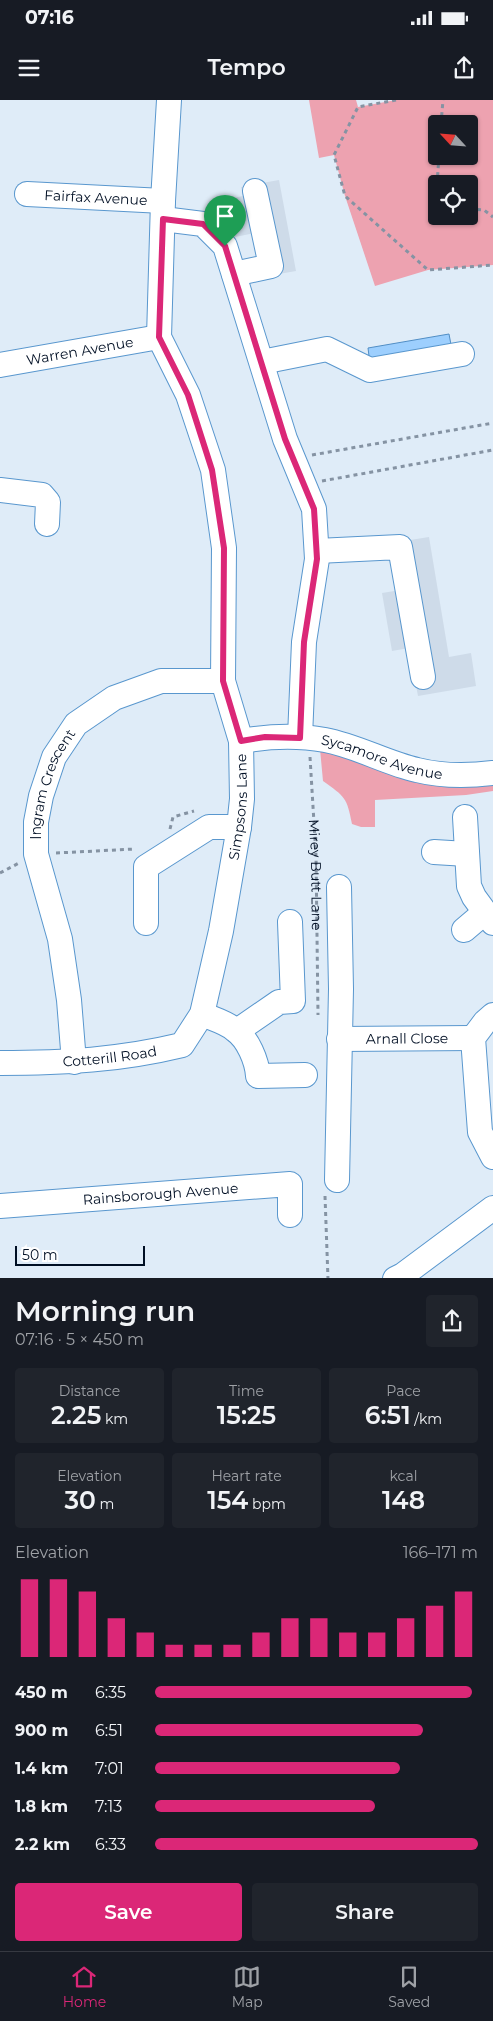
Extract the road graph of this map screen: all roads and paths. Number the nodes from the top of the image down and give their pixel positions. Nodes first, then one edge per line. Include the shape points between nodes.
1 (169, 100) edge
2 (396, 100) edge
3 (443, 100) edge
4 (442, 115) edge
5 (255, 190) dead end
6 (27, 194) dead end
7 (163, 210) junction
8 (478, 210) edge
9 (493, 217) edge
10 (493, 265) edge
11 (234, 274) junction
12 (159, 337) junction
13 (462, 354) dead end
14 (262, 362) junction
15 (0, 365) edge
16 (493, 423) edge
17 (493, 450) edge
18 (294, 458) junction
19 (305, 484) junction
20 (0, 490) edge
21 (47, 524) dead end
22 (317, 551) junction
23 (423, 677) dead end
24 (223, 681) junction
25 (304, 738) junction
26 (241, 741) junction
27 (493, 773) edge
28 (199, 810) dead end
29 (465, 817) dead end
30 (239, 827) junction
31 (170, 832) dead end
32 (139, 849) dead end
33 (434, 852) dead end
34 (36, 854) junction
35 (468, 861) junction
36 (0, 873) edge
37 (339, 887) dead end
38 (488, 918) edge
39 (290, 922) dead end
40 (146, 923) dead end
41 (464, 930) dead end
42 (318, 1011) dead end
43 (202, 1014) junction
44 (493, 1015) edge
45 (237, 1031) junction
46 (473, 1038) junction
47 (339, 1039) junction
48 (74, 1062) junction
49 (0, 1063) edge
50 (306, 1074) dead end
51 (493, 1157) edge
52 (337, 1180) dead end
53 (0, 1206) edge
54 (493, 1208) edge
55 (290, 1215) dead end
56 (396, 1278) edge

1 - 7 street, Simpsons Lane
2 - 10 path via 358,107 334,155 345,196 428,270
3 - 4 path
5 - 11 street via 271,266
6 - 7 street, Fairfax Avenue
7 - 11 street via 203,224 225,246
7 - 12 street, Simpsons Lane
8 - 9 path
11 - 14 street
12 - 15 street, Warren Avenue
12 - 24 street, Simpsons Lane via 188,395 212,470 224,548
13 - 14 street via 370,370 327,349
14 - 18 street via 285,439
16 - 18 path
17 - 19 path
18 - 19 street
19 - 22 street via 314,509
20 - 21 street via 42,495 48,502
22 - 23 street via 400,547
22 - 25 street via 304,642
24 - 26 street, Simpsons Lane
24 - 34 street, Ingram Crescent via 161,681 114,698 76,724 54,757 36,822
25 - 26 street, Sycamore Avenue via 265,737
25 - 27 street, Sycamore Avenue via 327,740 417,770 449,774
25 - 42 path, Mirey Butt Lane via 316,856
26 - 30 street, Simpsons Lane
28 - 31 path via 173,817
29 - 35 street
30 - 40 street via 209,827 146,867
30 - 43 street, Simpsons Lane via 221,931
32 - 34 path
33 - 35 street
34 - 36 path
34 - 48 street, Ingram Crescent via 60,938
35 - 38 street via 469,886
37 - 47 street
38 - 41 street
39 - 45 street via 293,1001 279,1002
43 - 45 street
43 - 48 street, Cotterill Road via 182,1045 143,1055
44 - 46 street
45 - 50 street via 257,1065 258,1076
46 - 47 street, Arnall Close
46 - 51 street via 480,1132
47 - 52 street
48 - 49 street, Cotterill Road
53 - 55 street, Rainsborough Avenue via 290,1184
54 - 56 street

